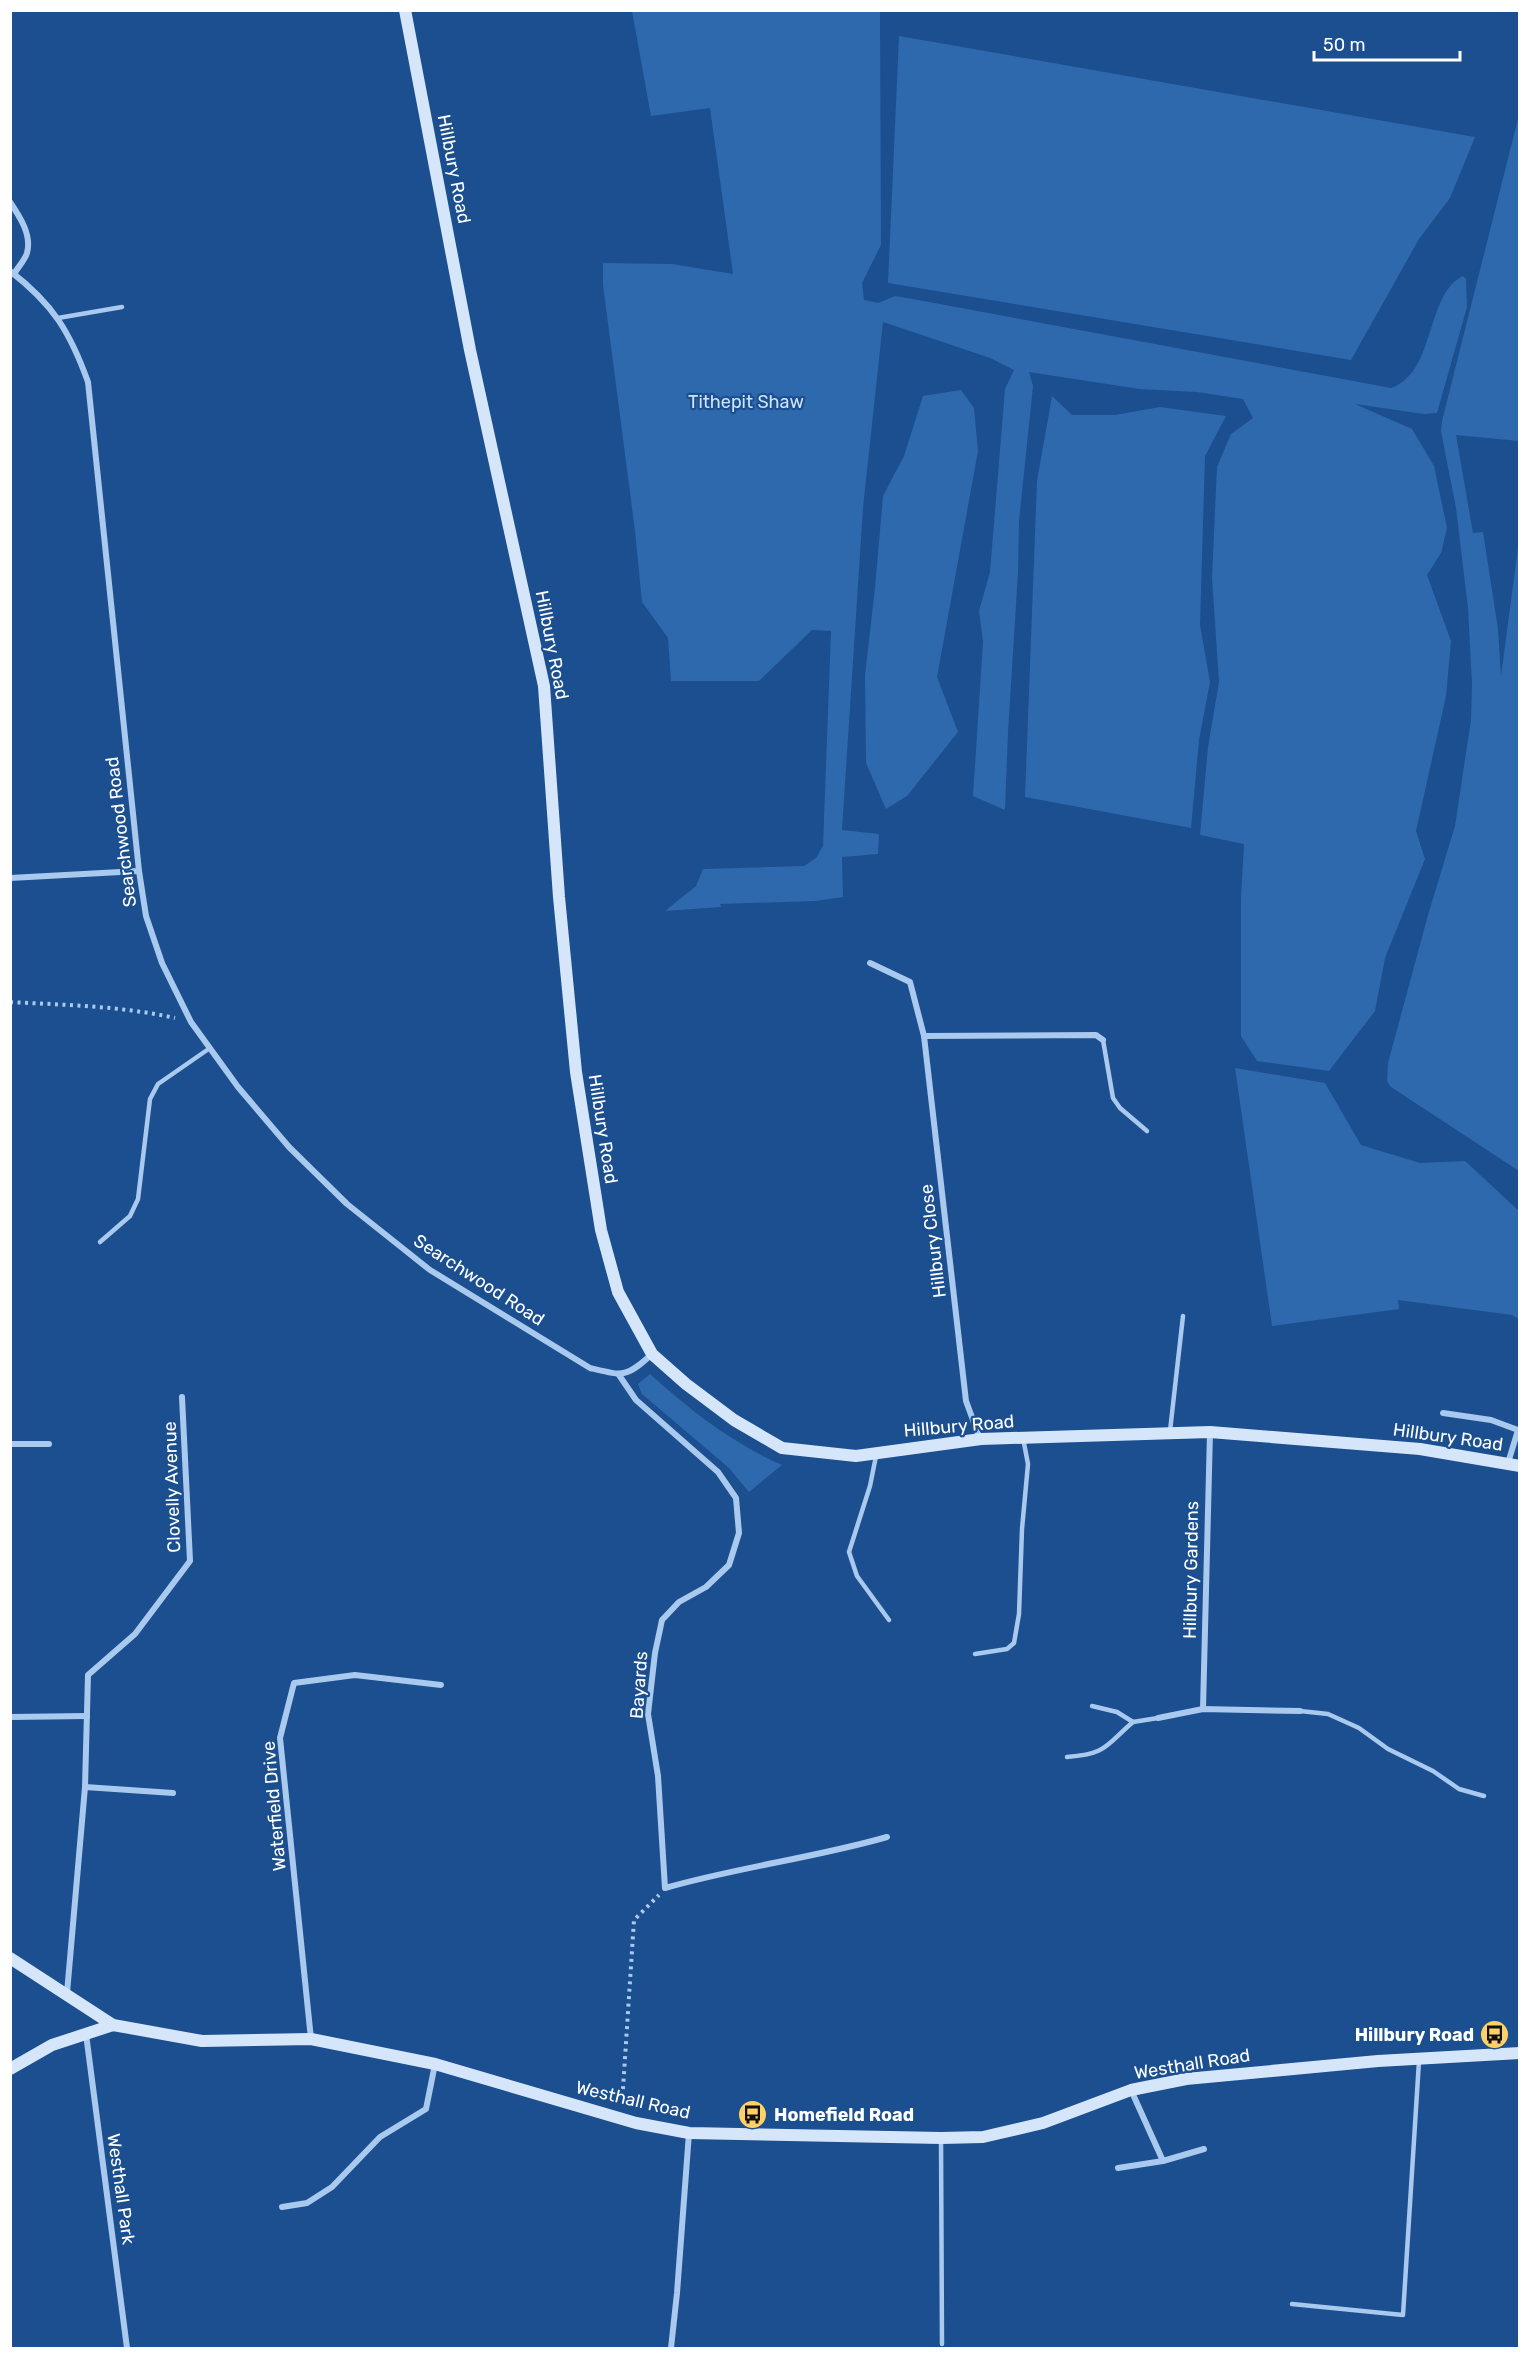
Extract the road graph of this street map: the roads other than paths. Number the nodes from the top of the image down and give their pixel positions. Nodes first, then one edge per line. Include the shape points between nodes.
1 (405, 10) edge
2 (10, 202) edge
3 (12, 272) edge
4 (122, 307) dead end
5 (58, 318) junction
6 (139, 871) junction
7 (10, 878) edge
8 (870, 963) dead end
9 (924, 1036) junction
10 (1103, 1040) joint
11 (210, 1048) junction
12 (1147, 1131) dead end
13 (100, 1242) dead end
14 (1183, 1316) dead end
15 (652, 1354) junction
16 (619, 1375) junction
17 (182, 1397) dead end
18 (1443, 1413) dead end
19 (1519, 1430) edge
20 (1210, 1432) junction
21 (1169, 1433) junction
22 (1023, 1438) junction
23 (981, 1439) junction
24 (10, 1444) edge
25 (49, 1444) dead end
26 (876, 1453) junction
27 (1514, 1464) edge
28 (889, 1620) dead end
29 (975, 1654) dead end
30 (441, 1684) dead end
31 (1092, 1707) dead end
32 (1203, 1709) junction
33 (1300, 1711) joint
34 (87, 1716) junction
35 (10, 1717) edge
36 (1158, 1719) joint
37 (1133, 1722) junction
38 (1067, 1757) dead end
39 (85, 1787) junction
40 (173, 1793) dead end
41 (1484, 1796) dead end
42 (887, 1837) dead end
43 (10, 1958) edge
44 (67, 1994) junction
45 (114, 2025) junction
46 (86, 2033) junction
47 (311, 2039) junction
48 (1520, 2052) edge
49 (1419, 2059) junction
50 (435, 2064) junction
51 (10, 2069) edge
52 (1131, 2090) junction
53 (689, 2133) junction
54 (941, 2138) junction
55 (1204, 2149) dead end
56 (1163, 2161) junction
57 (1118, 2168) dead end
58 (282, 2207) dead end
59 (1292, 2304) dead end
60 (942, 2344) dead end
61 (127, 2349) edge
62 (671, 2349) edge

1 - 15 main road, Hillbury Road via 470,350 544,686 575,1060 601,1230 618,1292
2 - 3 street via 28,238 27,254
3 - 5 street, Searchwood Road
4 - 5 lane
5 - 6 street, Searchwood Road via 88,382
6 - 7 street
6 - 11 street, Searchwood Road via 146,916 162,963 190,1022
8 - 9 street, Hillbury Close via 910,982
9 - 10 street via 1096,1035
9 - 23 street, Hillbury Close via 966,1401
10 - 12 lane via 1113,1098
11 - 13 lane via 158,1084 150,1099 138,1198 130,1216
11 - 16 street, Searchwood Road via 289,1147 347,1204 420,1263 590,1368
14 - 21 lane
15 - 16 street via 637,1368
15 - 26 main road, Hillbury Road via 734,1420 782,1448 856,1456
16 - 42 street, Bayards via 636,1400 718,1472 736,1498 739,1533 729,1565 706,1587 679,1602 662,1620 655,1653 648,1714 658,1776 665,1888
17 - 34 street, Clovelly Avenue via 190,1561 135,1634 88,1675
18 - 19 street via 1491,1420
19 - 27 street
20 - 21 main road, Hillbury Road
20 - 27 main road, Hillbury Road via 1420,1449
20 - 32 street, Hillbury Gardens
21 - 22 main road, Hillbury Road
22 - 23 main road, Hillbury Road
22 - 29 lane via 1028,1464 1014,1643 1007,1649
23 - 26 main road, Hillbury Road
24 - 25 street
26 - 28 lane via 849,1552 857,1576
30 - 47 street, Waterfield Drive via 355,1675 294,1683 280,1738
31 - 37 lane
32 - 33 street
32 - 36 street
33 - 41 lane via 1328,1714 1359,1728 1459,1789
34 - 35 street
34 - 39 street, Clovelly Avenue
36 - 37 lane
37 - 38 lane via 1104,1749
39 - 40 street
39 - 44 street, Clovelly Avenue
43 - 44 main road, Westhall Road
44 - 45 main road, Westhall Road
45 - 46 main road
45 - 47 main road, Westhall Road via 202,2041
46 - 51 main road via 52,2045
46 - 61 street, Westhall Park
47 - 50 main road, Westhall Road
48 - 49 main road, Westhall Road
49 - 52 main road, Westhall Road via 1207,2077
49 - 59 lane via 1403,2315
50 - 53 main road, Westhall Road via 621,2118
50 - 58 street via 426,2109 380,2137 332,2187 307,2203
52 - 54 main road, Westhall Road via 1043,2123 983,2137
52 - 56 street
53 - 54 main road, Westhall Road
53 - 62 street
54 - 60 lane
55 - 56 street
56 - 57 street

